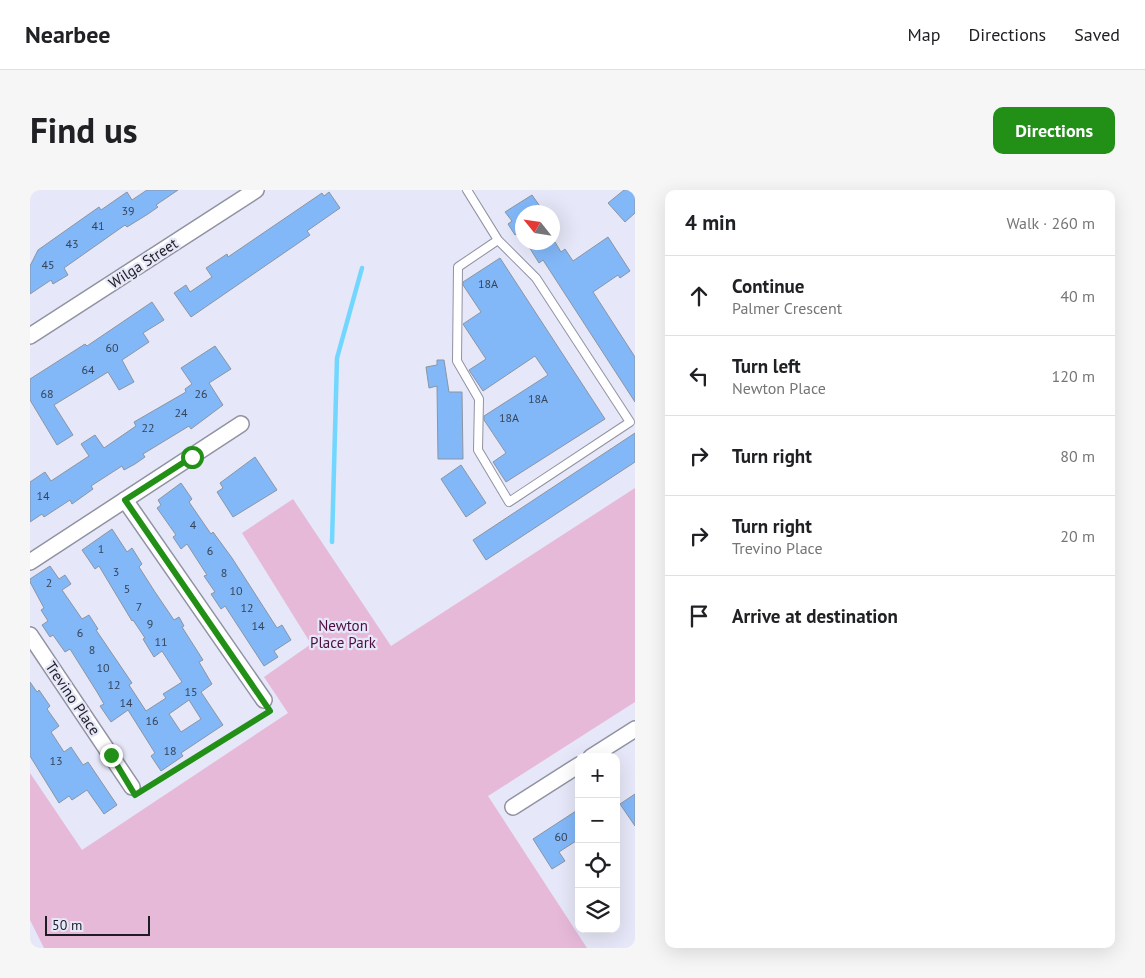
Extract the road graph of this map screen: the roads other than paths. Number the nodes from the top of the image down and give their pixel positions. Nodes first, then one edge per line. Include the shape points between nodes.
1 (256, 190) edge
2 (467, 190) edge
3 (498, 240) junction
4 (30, 336) edge
5 (632, 420) edge
6 (241, 424) dead end
7 (125, 500) junction
8 (30, 562) edge
9 (30, 635) edge
10 (264, 700) road end
11 (635, 729) edge
12 (597, 753) edge
13 (575, 768) edge
14 (132, 787) road end
15 (514, 806) dead end

1 - 4 street, Wilga Street
2 - 3 lane
3 - 5 lane via 536,278
3 - 5 lane via 458,267 457,360 479,399 478,450 509,502
6 - 7 street
7 - 8 street
7 - 10 street
9 - 14 street, Trevino Place
11 - 12 street
13 - 15 street

